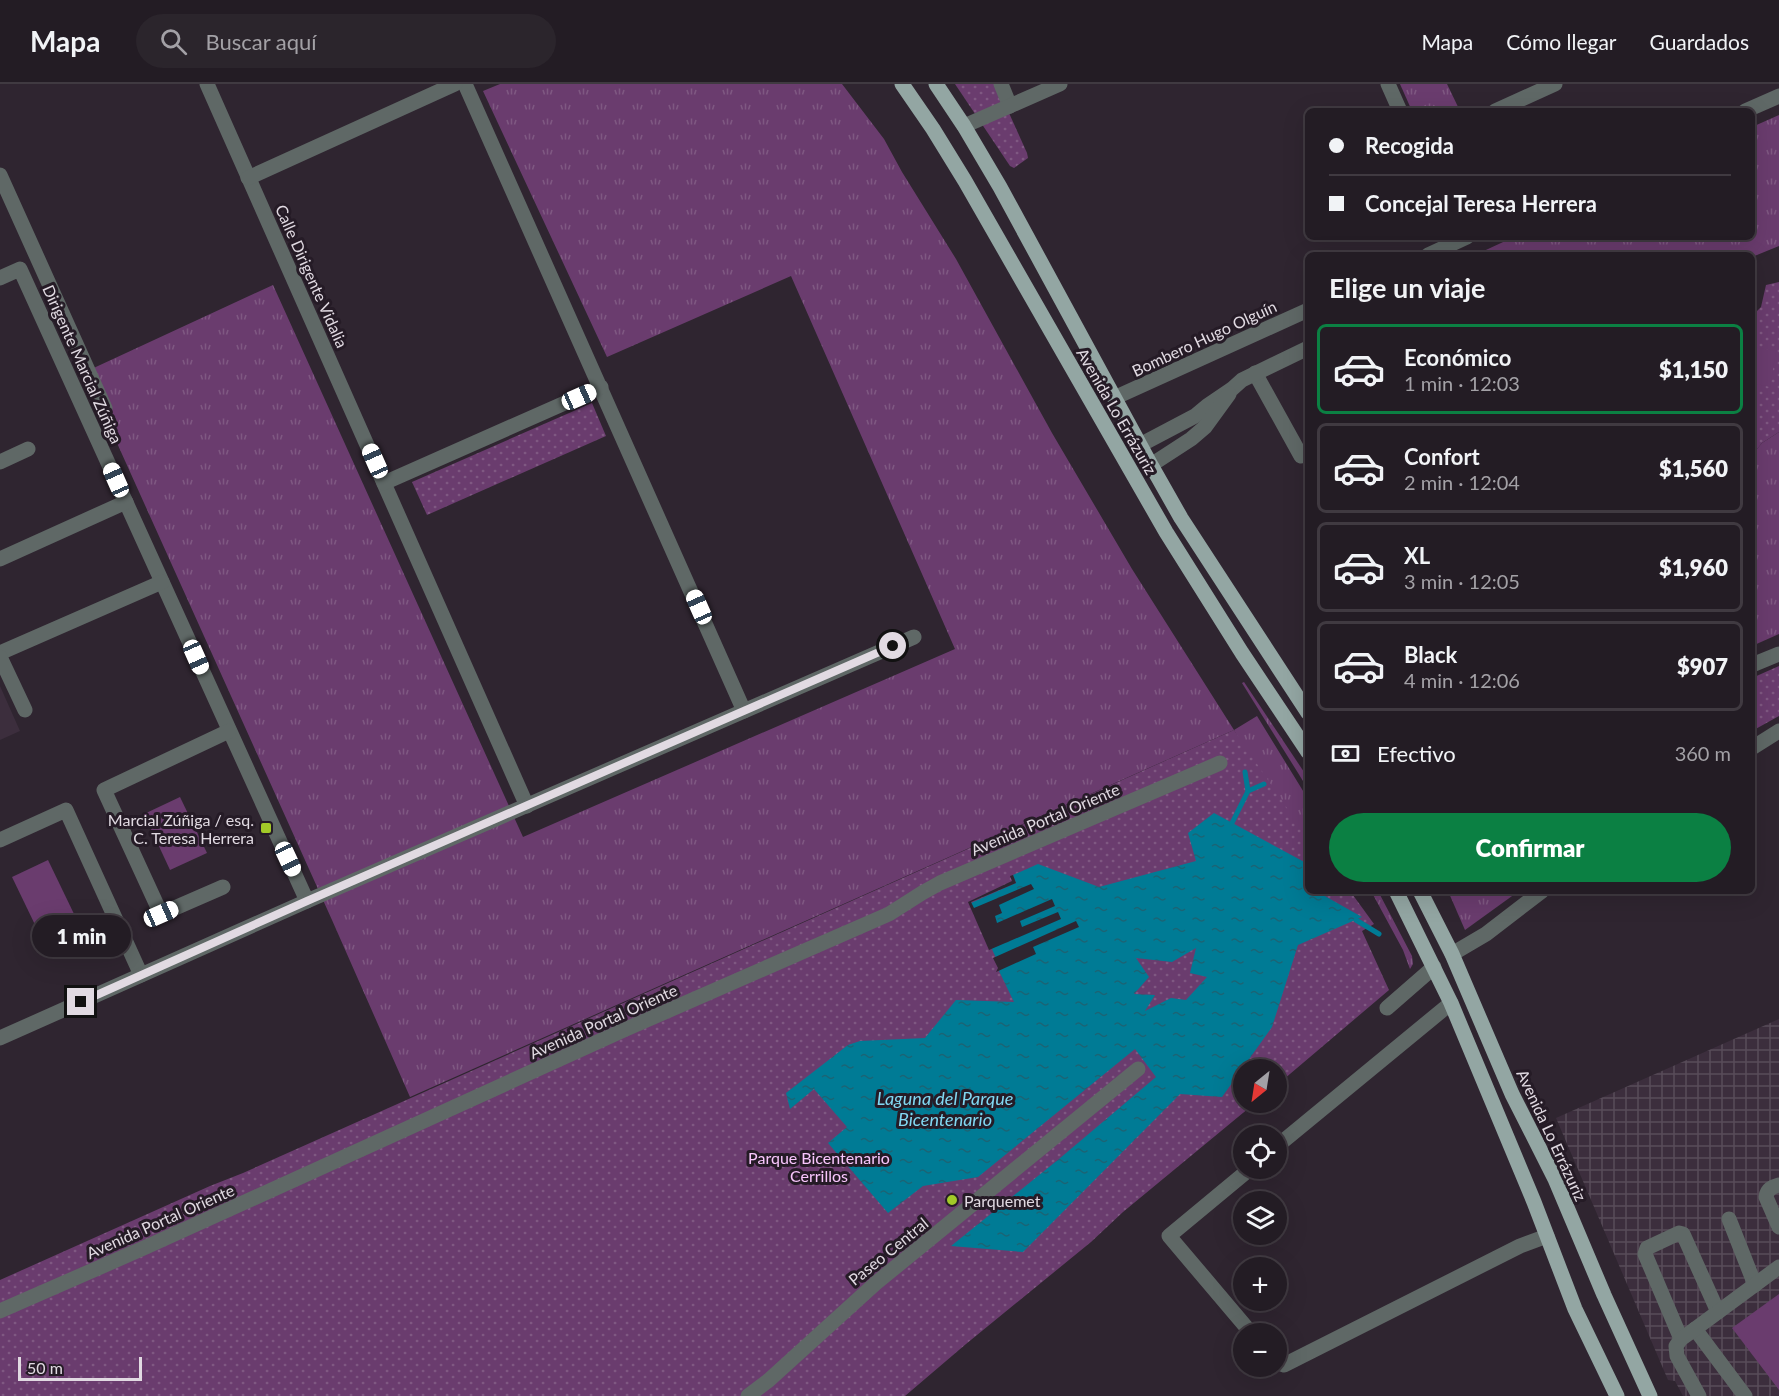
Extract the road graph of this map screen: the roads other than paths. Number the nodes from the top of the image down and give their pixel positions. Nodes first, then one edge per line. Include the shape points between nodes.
1 (207, 84) edge
2 (455, 84) edge
3 (465, 84) edge
4 (902, 84) edge
5 (936, 84) edge
6 (1001, 84) edge
7 (1060, 84) edge
8 (1388, 84) edge
9 (1555, 84) edge
10 (1779, 96) edge
11 (1010, 106) junction
12 (1399, 108) edge
13 (1502, 108) edge
14 (1752, 108) edge
15 (964, 126) junction
16 (0, 175) edge
17 (248, 178) junction
18 (1457, 240) edge
19 (1434, 252) edge
20 (0, 278) edge
21 (1305, 311) edge
22 (1305, 349) edge
23 (1255, 373) junction
24 (601, 387) junction
25 (1232, 389) junction
26 (1114, 398) junction
27 (105, 408) dead end
28 (1140, 445) junction
29 (28, 449) dead end
30 (1301, 456) dead end
31 (0, 462) edge
32 (1150, 465) junction
33 (384, 483) junction
34 (126, 501) junction
35 (0, 559) edge
36 (162, 582) junction
37 (914, 637) dead end
38 (1779, 654) edge
39 (0, 655) edge
40 (1755, 664) edge
41 (1305, 708) edge
42 (25, 710) dead end
43 (744, 711) junction
44 (1779, 731) edge
45 (229, 732) junction
46 (1755, 746) edge
47 (1305, 748) edge
48 (1220, 764) dead end
49 (527, 806) junction
50 (0, 840) edge
51 (223, 887) dead end
52 (1398, 894) edge
53 (1422, 894) edge
54 (1538, 894) edge
55 (307, 901) junction
56 (1452, 954) junction
57 (1434, 966) junction
58 (141, 975) junction
59 (1450, 1003) junction
60 (1387, 1008) dead end
61 (0, 1037) edge
62 (1138, 1069) dead end
63 (1287, 1139) edge
64 (1238, 1179) edge
65 (1779, 1185) edge
66 (1729, 1220) dead end
67 (1779, 1227) edge
68 (1547, 1236) junction
69 (1779, 1267) edge
70 (1755, 1285) junction
71 (0, 1311) edge
72 (1718, 1312) junction
73 (1243, 1323) edge
74 (1695, 1329) junction
75 (1681, 1339) junction
76 (1287, 1364) edge
77 (748, 1396) edge
78 (1617, 1396) edge
79 (1650, 1396) edge
80 (1699, 1396) edge
81 (1745, 1396) edge

1 - 17 street, Calle Dirigente Vidalia
2 - 17 street
3 - 24 street
4 - 47 main road, Avenida Lo Errázuriz via 959,172 1166,532
5 - 15 main road, Avenida Lo Errázuriz
6 - 11 street
7 - 11 street
8 - 12 street
9 - 13 street
10 - 14 street
11 - 15 street
15 - 26 main road, Avenida Lo Errázuriz
16 - 27 street
17 - 33 street, Calle Dirigente Vidalia
18 - 19 street
20 - 34 street, Dirigente Marcial Zúñiga via 20,269
21 - 26 street, Bombero Hugo Olguín
22 - 23 street
23 - 25 street
23 - 30 street
24 - 33 street
24 - 43 street
25 - 28 street via 1195,416
25 - 32 street via 1205,427
26 - 28 main road, Avenida Lo Errázuriz
28 - 32 main road, Avenida Lo Errázuriz
29 - 31 street
32 - 41 main road, Avenida Lo Errázuriz
33 - 49 street, Calle Dirigente Vidalia
34 - 35 street
34 - 36 street, Dirigente Marcial Zúñiga
36 - 39 street
36 - 45 street, Dirigente Marcial Zúñiga
37 - 43 street
38 - 40 street
39 - 42 street
43 - 49 street
44 - 46 street
45 - 51 street via 104,790 161,914
45 - 55 street, Dirigente Marcial Zúñiga
48 - 71 street, Avenida Portal Oriente via 940,883 890,914
49 - 55 street
50 - 58 street via 66,810
52 - 57 main road
53 - 56 main road, Avenida Lo Errázuriz
54 - 56 street via 1486,934
55 - 58 street
56 - 79 main road, Avenida Lo Errázuriz
57 - 59 main road
57 - 60 street
58 - 61 street
59 - 63 street
59 - 68 main road
62 - 77 street, Paseo Central via 876,1283
64 - 73 street via 1169,1236
65 - 67 street via 1771,1188 1766,1197
66 - 70 street
68 - 76 street
68 - 78 main road via 1575,1309
69 - 70 street
70 - 72 street
72 - 74 street
72 - 75 street via 1683,1234 1647,1248 1645,1254
74 - 75 street
74 - 81 street
75 - 80 street via 1676,1346 1677,1356

